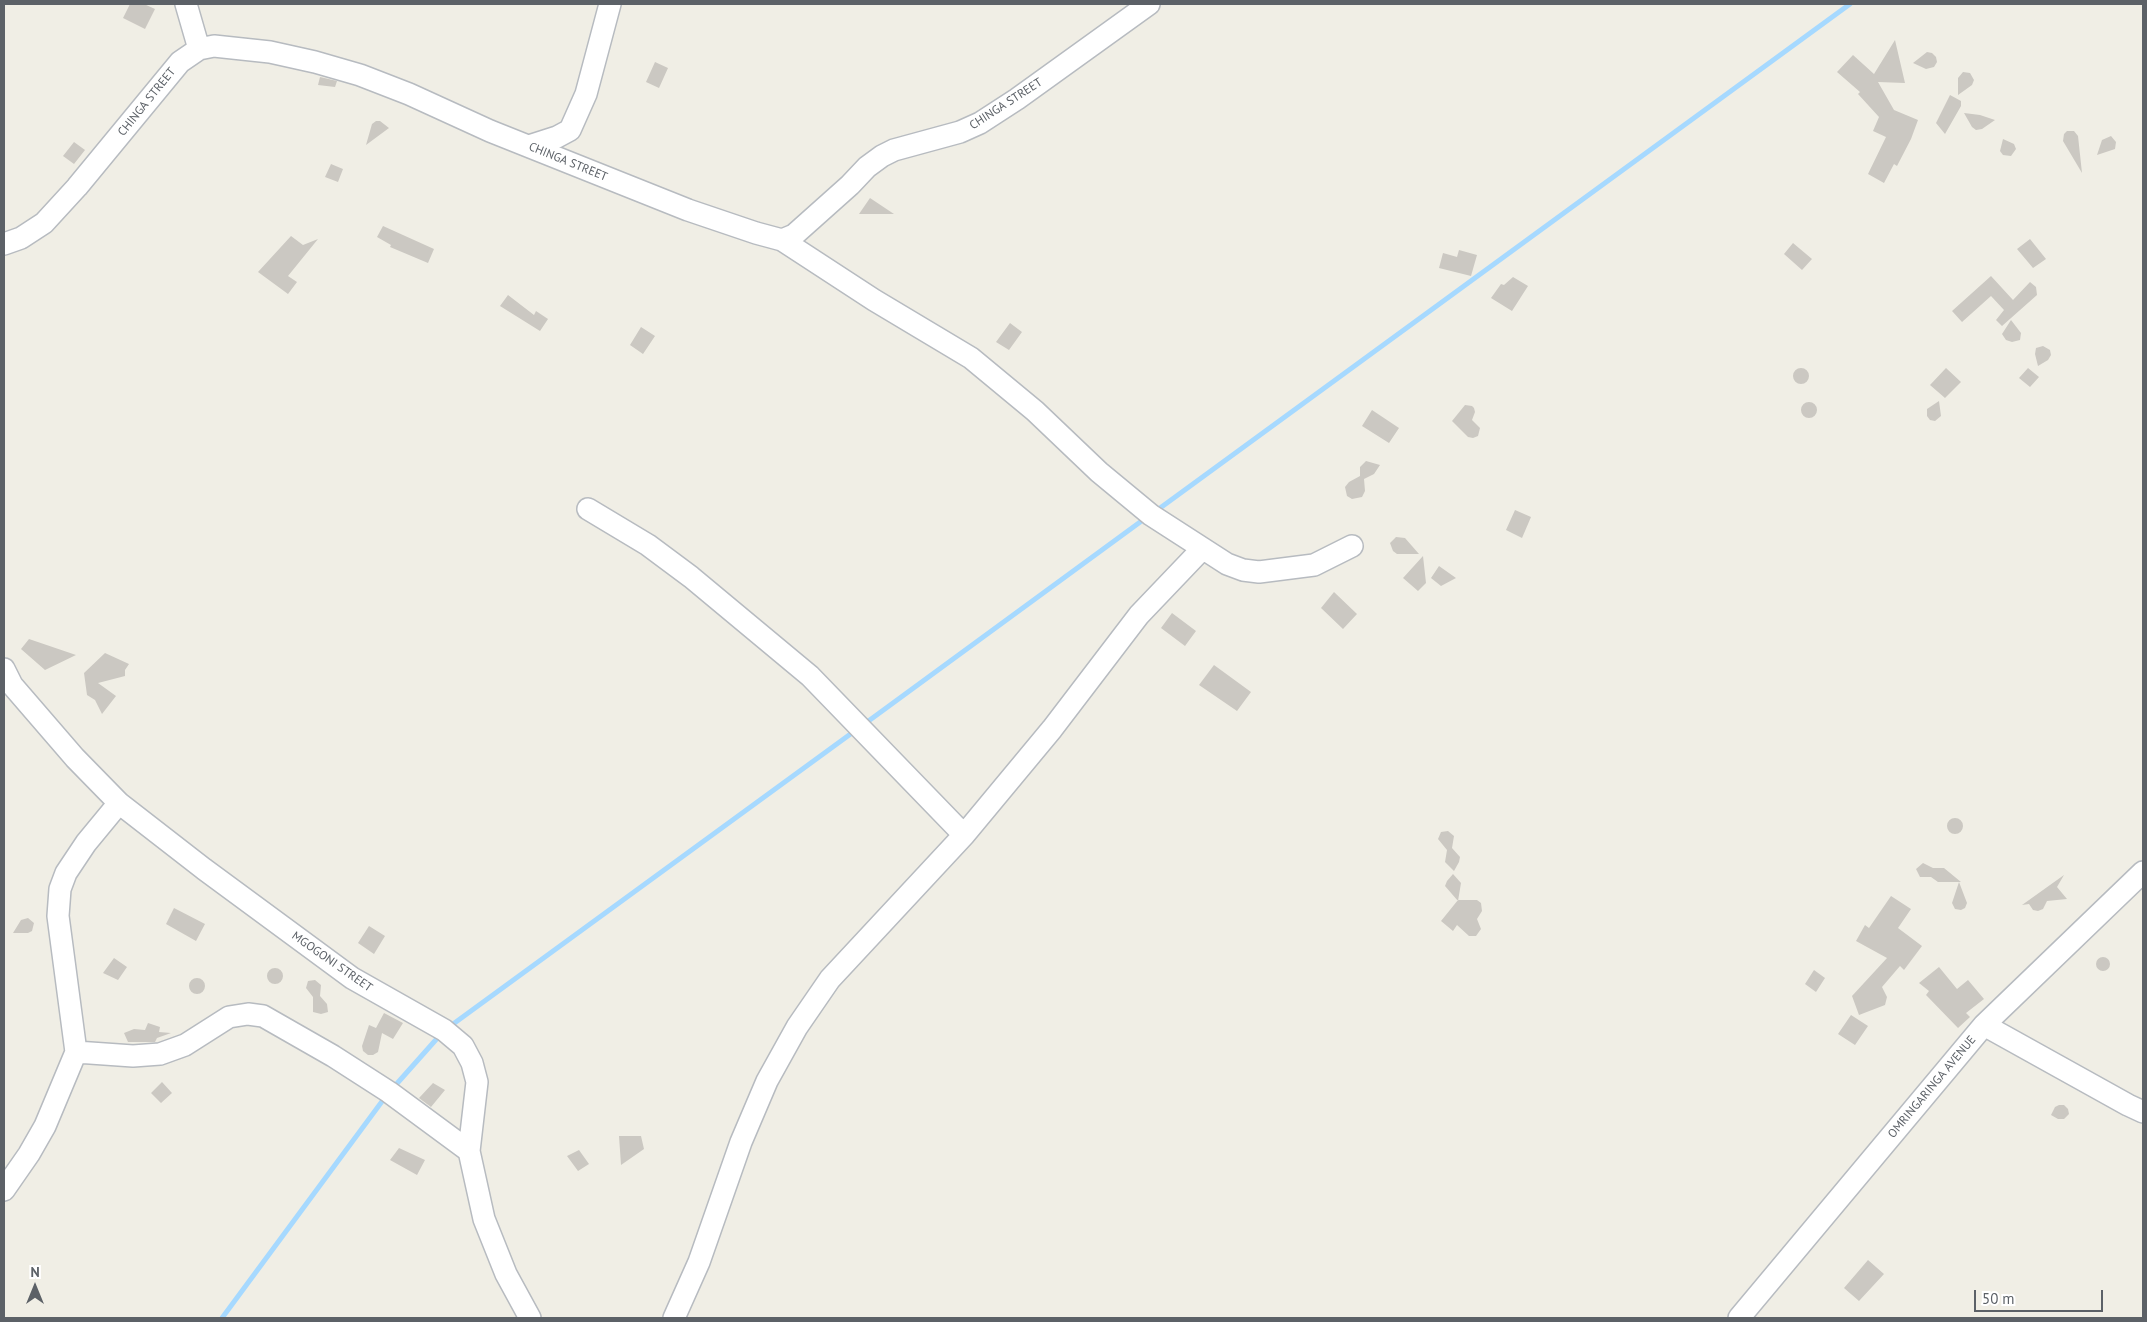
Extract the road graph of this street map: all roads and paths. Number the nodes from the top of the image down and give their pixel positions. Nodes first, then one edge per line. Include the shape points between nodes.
1 (186, 4) edge
2 (610, 4) edge
3 (1149, 4) edge
4 (199, 49) junction
5 (529, 146) junction
6 (782, 240) junction
7 (4, 244) edge
8 (588, 509) dead end
9 (1352, 546) dead end
10 (1202, 549) junction
11 (4, 669) edge
12 (119, 803) junction
13 (964, 835) junction
14 (2143, 872) edge
15 (1984, 1025) junction
16 (76, 1052) junction
17 (2143, 1112) edge
18 (469, 1151) junction
19 (4, 1190) edge
20 (530, 1318) edge
21 (674, 1318) edge
22 (1738, 1318) edge

1 - 4 street
2 - 5 street via 586,94 570,130
3 - 6 street, CHINGA STREET via 980,122 960,132 882,156 794,235
4 - 5 street, CHINGA STREET via 214,46 270,52 360,75
4 - 7 street, CHINGA STREET via 167,76 44,223 22,238
5 - 6 street, CHINGA STREET via 688,210
6 - 10 street via 971,358 1035,411 1099,472
8 - 13 street via 677,566 810,676
9 - 10 street via 1314,566 1259,572 1227,564
10 - 13 street via 1139,615
11 - 12 street, MGOGONI STREET via 12,685
12 - 16 street via 86,843 66,873 60,889 58,916
12 - 18 street, MGOGONI STREET via 352,978 444,1030 463,1046 472,1062 477,1082
13 - 21 street via 830,979 797,1027 767,1081 741,1142 698,1262
14 - 15 street, OMRINGARINGA AVENUE
15 - 17 street
15 - 22 street, OMRINGARINGA AVENUE
16 - 18 street via 133,1056 160,1054 185,1045 229,1017 262,1016 389,1092
16 - 19 street via 45,1126
18 - 20 street, MGOGONI STREET via 484,1219 506,1274

